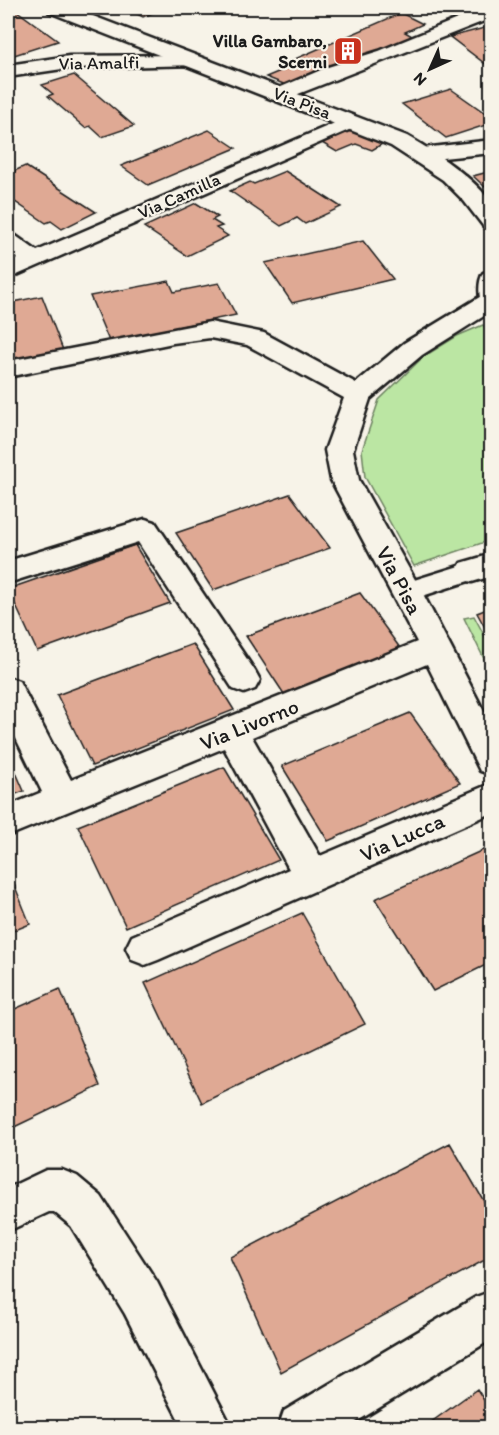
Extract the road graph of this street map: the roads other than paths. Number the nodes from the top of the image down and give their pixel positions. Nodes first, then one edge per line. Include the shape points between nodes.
1 (56, 8) edge
2 (474, 12) edge
3 (192, 61) junction
4 (8, 71) edge
5 (280, 94) junction
6 (351, 122) junction
7 (492, 146) edge
8 (423, 154) junction
9 (492, 222) edge
10 (8, 241) edge
11 (35, 260) junction
12 (8, 272) edge
13 (492, 278) edge
14 (491, 300) edge
15 (8, 369) edge
16 (358, 395) junction
17 (482, 568) edge
18 (8, 572) edge
19 (407, 592) junction
20 (435, 648) junction
21 (244, 680) dead end
22 (8, 690) edge
23 (232, 732) junction
24 (492, 761) edge
25 (492, 797) edge
26 (63, 799) junction
27 (8, 821) edge
28 (312, 876) junction
29 (145, 948) dead end
30 (8, 1210) edge
31 (492, 1313) edge
32 (209, 1428) edge
33 (301, 1428) edge

1 - 3 street, Via Pisa
2 - 5 street via 386,55
3 - 4 street, Via Amalfi via 69,62
3 - 5 street, Via Pisa
5 - 6 street, Via Pisa
6 - 8 street, Via Pisa
6 - 11 street, Via Camilla
7 - 8 street
8 - 9 street, Via Pisa via 468,190
10 - 11 street
11 - 12 street, Via Camilla
13 - 14 street
14 - 16 street via 413,349
15 - 16 street via 210,330 255,339
16 - 19 street, Via Pisa via 339,450 345,480
17 - 19 street
18 - 21 street, Via Livorno via 145,529
19 - 20 street, Via Pisa
20 - 23 street, Via Livorno
20 - 24 street, Via Pisa
22 - 26 street
23 - 26 street, Via Livorno
23 - 28 street
25 - 28 street, Via Lucca
26 - 27 street, Via Livorno
28 - 29 street, Via Lucca
30 - 32 street via 46,1191 62,1191 86,1211 141,1298
31 - 33 street

